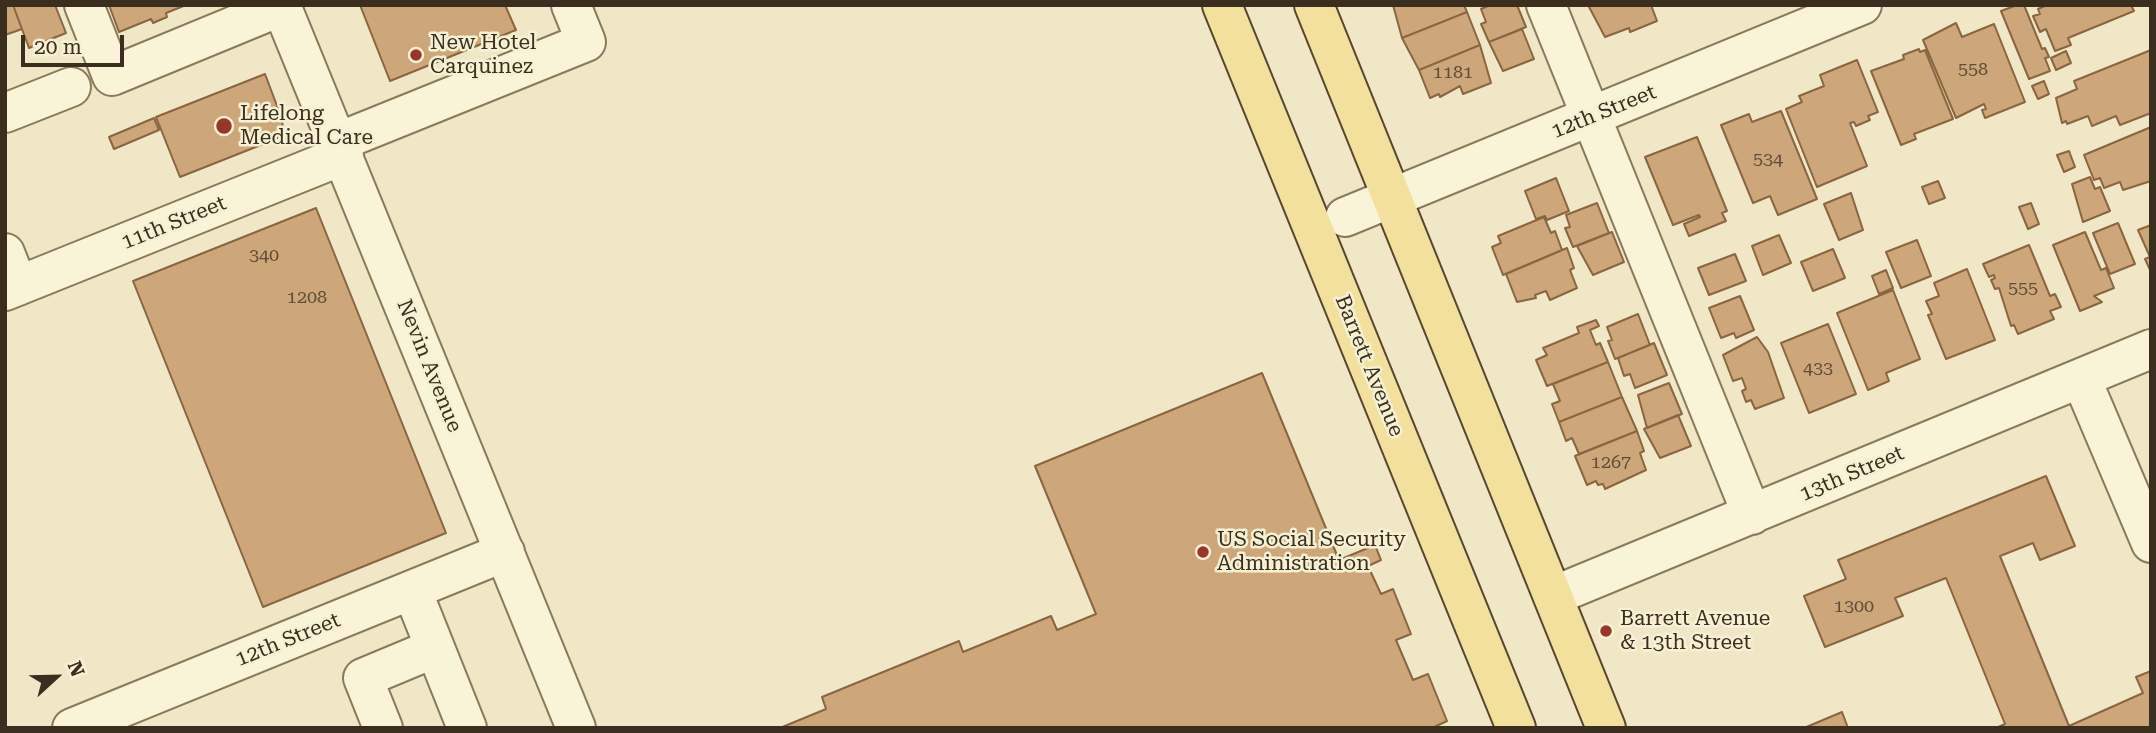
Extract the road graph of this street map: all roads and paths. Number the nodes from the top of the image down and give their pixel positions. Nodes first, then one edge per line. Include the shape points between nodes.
1 (84, 5) edge
2 (572, 5) edge
3 (1223, 5) edge
4 (1314, 5) edge
5 (1546, 5) edge
6 (1862, 5) edge
7 (281, 6) edge
8 (71, 87) dead end
9 (5, 113) edge
10 (1591, 117) junction
11 (341, 148) junction
12 (1391, 198) junction
13 (1345, 217) dead end
14 (10, 277) edge
15 (2151, 349) edge
16 (2081, 379) junction
17 (2138, 477) edge
18 (1752, 515) junction
19 (2151, 543) edge
20 (505, 552) junction
21 (412, 590) junction
22 (1553, 596) junction
23 (435, 648) junction
24 (72, 728) edge
25 (383, 728) edge
26 (467, 728) edge
27 (576, 728) edge
28 (1516, 728) edge
29 (1606, 728) edge

1 - 7 street via 112,76
2 - 11 street, 11th Street via 586,42
3 - 28 main road, Barrett Avenue
4 - 12 main road
5 - 10 street
6 - 10 street, 12th Street
7 - 11 street, Nevin Avenue
8 - 9 street
10 - 12 street, 12th Street
10 - 18 street
11 - 14 street, 11th Street
11 - 20 street, Nevin Avenue
12 - 13 street, 12th Street
12 - 22 main road
15 - 16 street, 13th Street
16 - 17 street
16 - 18 street, 13th Street
17 - 19 street
18 - 22 street, 13th Street
20 - 21 street, 12th Street
20 - 27 street, Nevin Avenue
21 - 23 street
21 - 24 street, 12th Street
22 - 29 main road
23 - 25 street via 363,678
23 - 26 street

